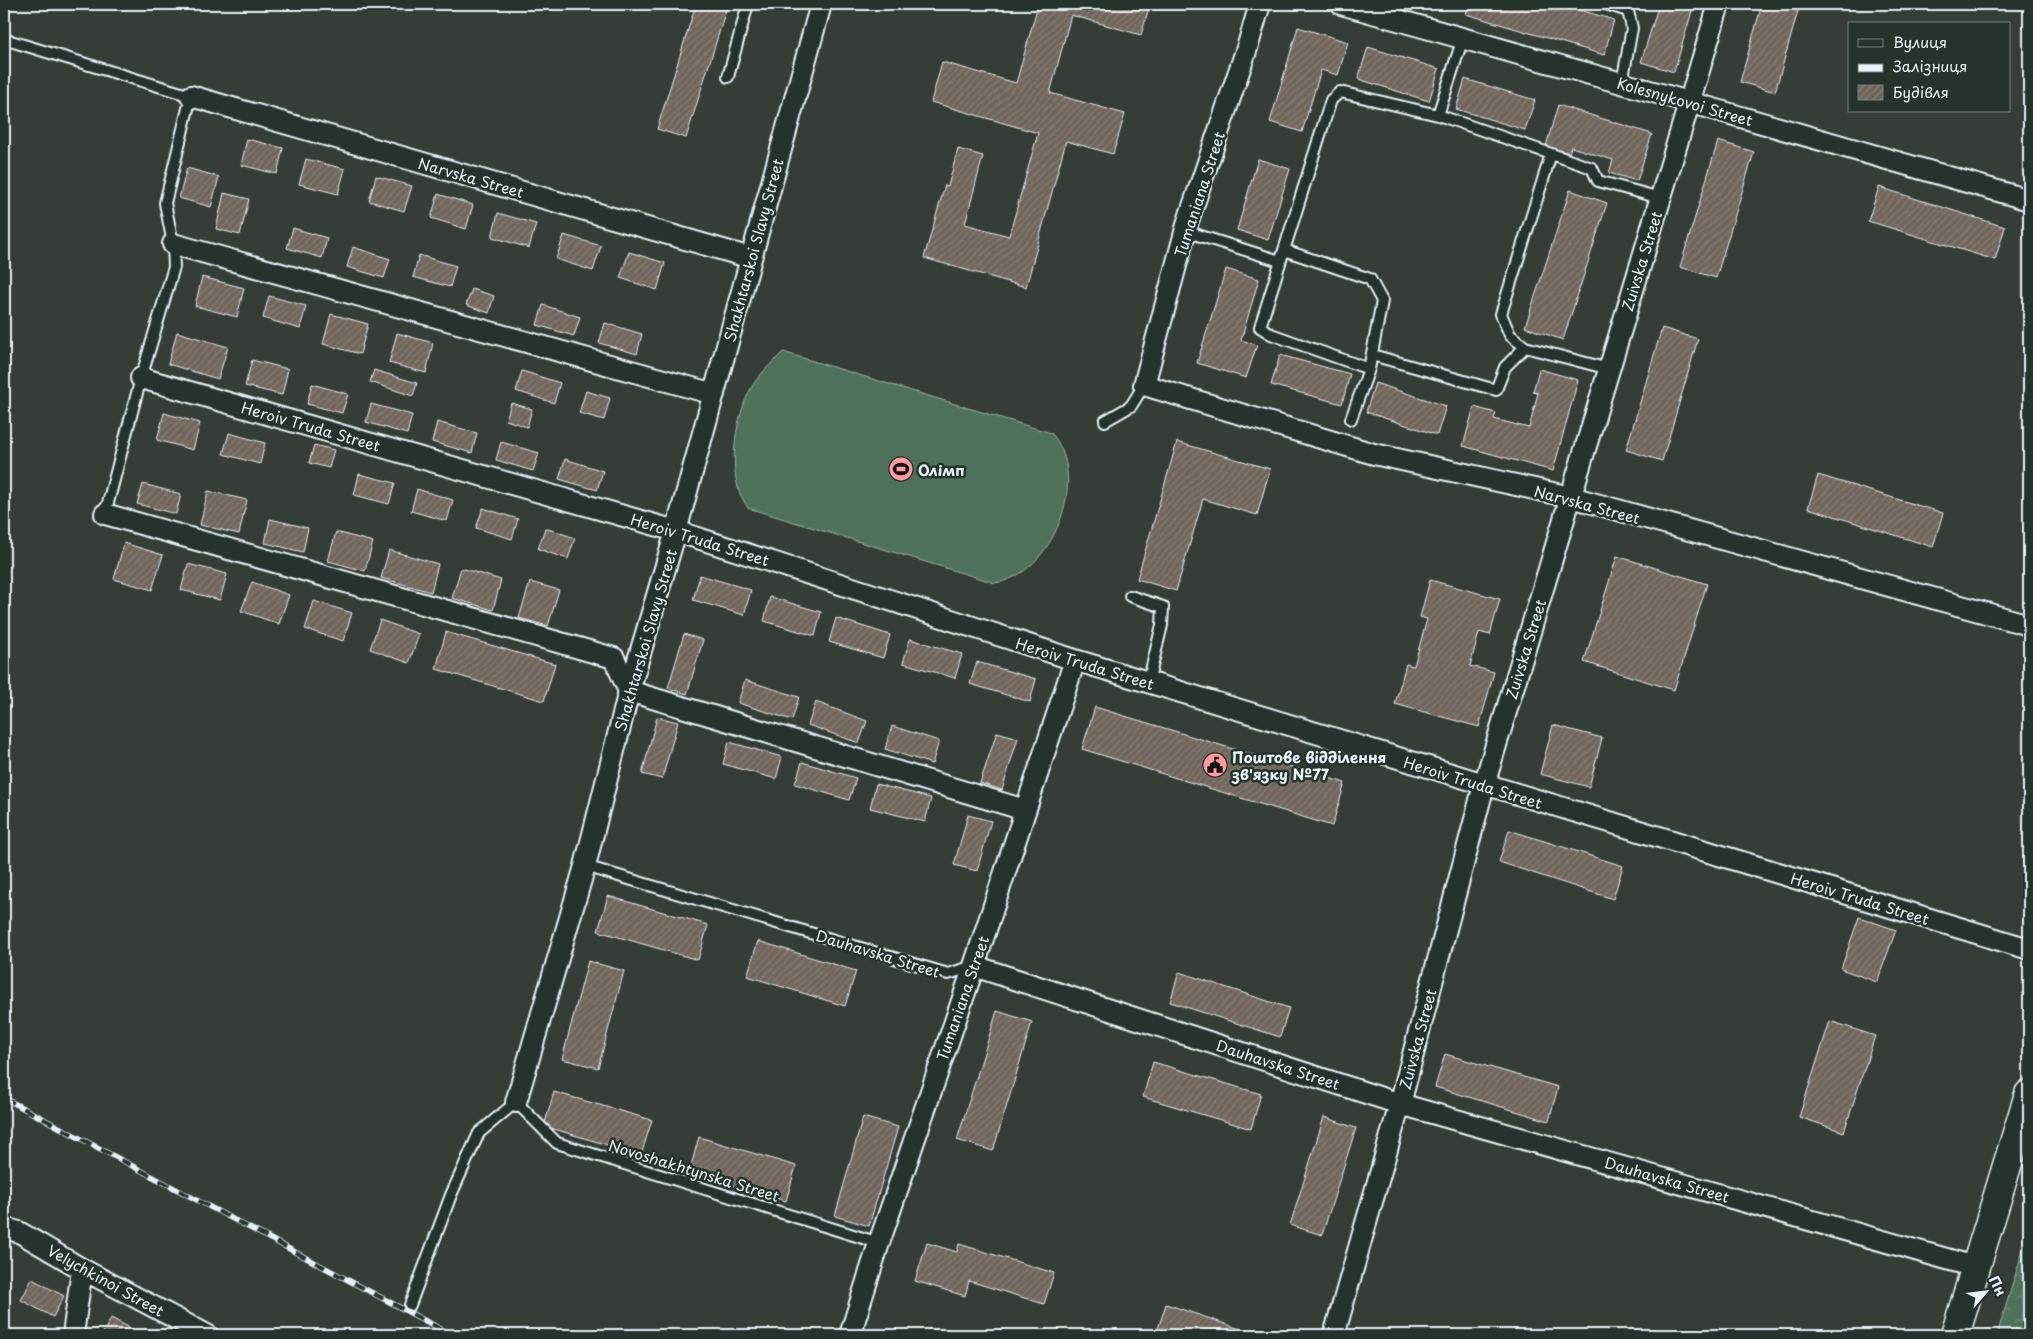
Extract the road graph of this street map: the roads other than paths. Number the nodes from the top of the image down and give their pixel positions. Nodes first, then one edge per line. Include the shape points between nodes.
1 (748, 4) edge
2 (821, 4) edge
3 (1260, 4) edge
4 (1341, 4) edge
5 (1606, 4) edge
6 (1719, 4) edge
7 (1463, 38) junction
8 (4, 39) edge
9 (728, 77) dead end
10 (1622, 83) junction
11 (191, 96) junction
12 (1689, 102) junction
13 (1438, 115) junction
14 (1551, 154) junction
15 (1660, 198) junction
16 (2029, 200) edge
17 (1185, 231) junction
18 (173, 244) junction
19 (1284, 250) junction
20 (751, 258) junction
21 (1280, 261) junction
22 (1525, 347) junction
23 (1372, 356) junction
24 (1369, 368) junction
25 (1609, 368) junction
26 (141, 378) junction
27 (1144, 385) junction
28 (714, 394) junction
29 (1351, 419) dead end
30 (1105, 421) dead end
31 (1570, 497) junction
32 (105, 514) joint
33 (676, 531) junction
34 (1130, 596) dead end
35 (2029, 625) edge
36 (1074, 660) junction
37 (1148, 683) junction
38 (629, 691) junction
39 (1484, 785) junction
40 (1025, 810) junction
41 (585, 866) junction
42 (2029, 949) edge
43 (974, 966) junction
44 (2029, 1094) edge
45 (516, 1102) junction
46 (1400, 1104) junction
47 (4, 1228) edge
48 (878, 1244) junction
49 (1975, 1267) junction
50 (82, 1269) junction
51 (410, 1305) dead end
52 (73, 1335) edge
53 (207, 1335) edge
54 (850, 1335) edge
55 (1334, 1335) edge
56 (1955, 1335) edge

1 - 9 lane
2 - 20 street, Shakhtarskoi Slavy Street
3 - 17 street, Tumaniana Street
4 - 7 street, Kolesnykovoi Street
5 - 10 lane via 1628,10 1632,28
6 - 12 street, Zuivska Street
7 - 10 street, Kolesnykovoi Street
7 - 13 lane
8 - 11 lane
10 - 12 street, Kolesnykovoi Street
11 - 18 lane via 165,204
11 - 20 street, Narvska Street
12 - 15 street, Zuivska Street
12 - 16 street, Kolesnykovoi Street
13 - 14 lane
13 - 19 lane via 1340,92 1331,100
14 - 15 lane via 1592,168 1598,181
14 - 22 lane via 1501,314 1510,335
15 - 25 street, Zuivska Street
17 - 21 lane
17 - 27 street, Tumaniana Street
18 - 26 lane via 174,267
18 - 28 street
19 - 21 lane
19 - 23 lane via 1370,279 1382,301
20 - 28 street, Shakhtarskoi Slavy Street
21 - 24 lane via 1260,326 1271,334
22 - 23 lane via 1505,367 1496,390
22 - 25 lane
23 - 24 lane
24 - 29 lane
25 - 31 street, Zuivska Street
26 - 32 lane
26 - 33 street, Heroiv Truda Street
27 - 30 lane via 1131,406
27 - 31 street, Narvska Street via 1374,454
28 - 33 street, Shakhtarskoi Slavy Street
31 - 35 street, Narvska Street
31 - 39 street, Zuivska Street
32 - 38 street via 614,658
33 - 36 street, Heroiv Truda Street
33 - 38 street, Shakhtarskoi Slavy Street
34 - 37 lane via 1163,607 1162,625
36 - 37 street, Heroiv Truda Street
36 - 40 street, Tumaniana Street
37 - 39 street, Heroiv Truda Street
38 - 40 street
38 - 41 street, Shakhtarskoi Slavy Street
39 - 42 street, Heroiv Truda Street
39 - 46 street, Zuivska Street
40 - 43 street, Tumaniana Street
41 - 43 lane, Dauhavska Street via 948,974
41 - 45 street, Shakhtarskoi Slavy Street
43 - 46 street, Dauhavska Street
43 - 48 street, Tumaniana Street
44 - 49 main road
45 - 48 lane, Novoshakhtynska Street via 557,1143
45 - 51 lane via 480,1133 451,1195
46 - 49 street, Dauhavska Street
46 - 55 street, Zuivska Street
47 - 50 street, Velychkinoi Street via 19,1232
48 - 54 street, Tumaniana Street
49 - 56 main road
50 - 52 street
50 - 53 street, Velychkinoi Street

